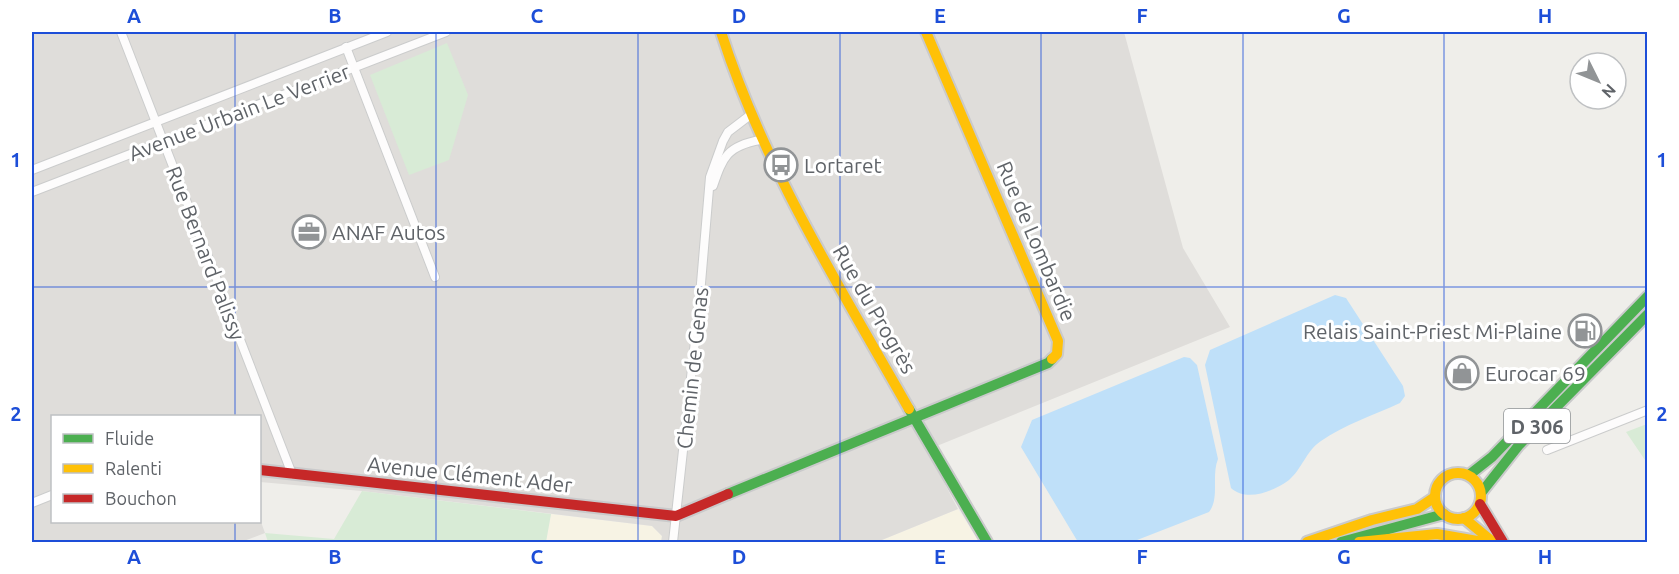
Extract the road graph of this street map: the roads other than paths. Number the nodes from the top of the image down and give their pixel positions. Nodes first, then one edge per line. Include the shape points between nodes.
1 (121, 32) edge
2 (387, 32) edge
3 (446, 32) edge
4 (721, 32) edge
5 (926, 32) edge
6 (346, 47) junction
7 (354, 67) junction
8 (749, 116) junction
9 (155, 121) junction
10 (760, 140) junction
11 (164, 142) junction
12 (32, 170) edge
13 (32, 192) edge
14 (711, 194) junction
15 (435, 277) dead end
16 (1647, 296) edge
17 (1647, 314) edge
18 (1647, 410) edge
19 (914, 418) junction
20 (1546, 450) dead end
21 (261, 470) edge
22 (292, 474) junction
23 (1468, 475) junction
24 (1481, 492) junction
25 (51, 495) edge
26 (1435, 496) junction
27 (32, 503) edge
28 (1480, 504) junction
29 (1444, 514) junction
30 (676, 516) junction
31 (1464, 518) junction
32 (673, 543) edge
33 (987, 543) edge
34 (1307, 543) edge
35 (1341, 543) edge
36 (1359, 543) edge
37 (1483, 543) edge
38 (1493, 543) edge
39 (1503, 543) edge

1 - 9 street, Rue Bernard Palissy
2 - 6 street, Avenue Urbain Le Verrier
3 - 7 street, Avenue Urbain Le Verrier
4 - 8 main road, Rue du Progrès
5 - 19 main road, Rue de Lombardie via 1058,341 1057,354 1048,363
6 - 7 street
6 - 9 street, Avenue Urbain Le Verrier
7 - 11 street, Avenue Urbain Le Verrier
7 - 15 street
8 - 10 main road, Rue du Progrès
8 - 14 street, Chemin de Genas via 728,132 718,150 710,177
9 - 11 street, Rue Bernard Palissy
9 - 12 street, Avenue Urbain Le Verrier
10 - 14 street, Chemin de Genas via 739,146 722,160
10 - 19 main road, Rue du Progrès
11 - 13 street, Avenue Urbain Le Verrier
11 - 22 street, Rue Bernard Palissy
14 - 30 street, Chemin de Genas
16 - 23 main road, D 306 via 1500,452
17 - 24 main road, D 306 via 1532,431
18 - 20 street
19 - 30 main road, Rue de Lombardie
19 - 33 main road, Rue du Progrès
21 - 22 main road, Avenue Clément Ader
22 - 30 main road, Avenue Clément Ader
23 - 24 main road
23 - 26 main road via 1455,473 1443,478
24 - 28 main road
25 - 27 street
26 - 29 main road
26 - 34 main road via 1417,509
28 - 31 main road
28 - 39 main road
29 - 31 main road
29 - 35 main road
30 - 32 street, Chemin de Genas
31 - 38 main road
36 - 37 main road via 1443,533

